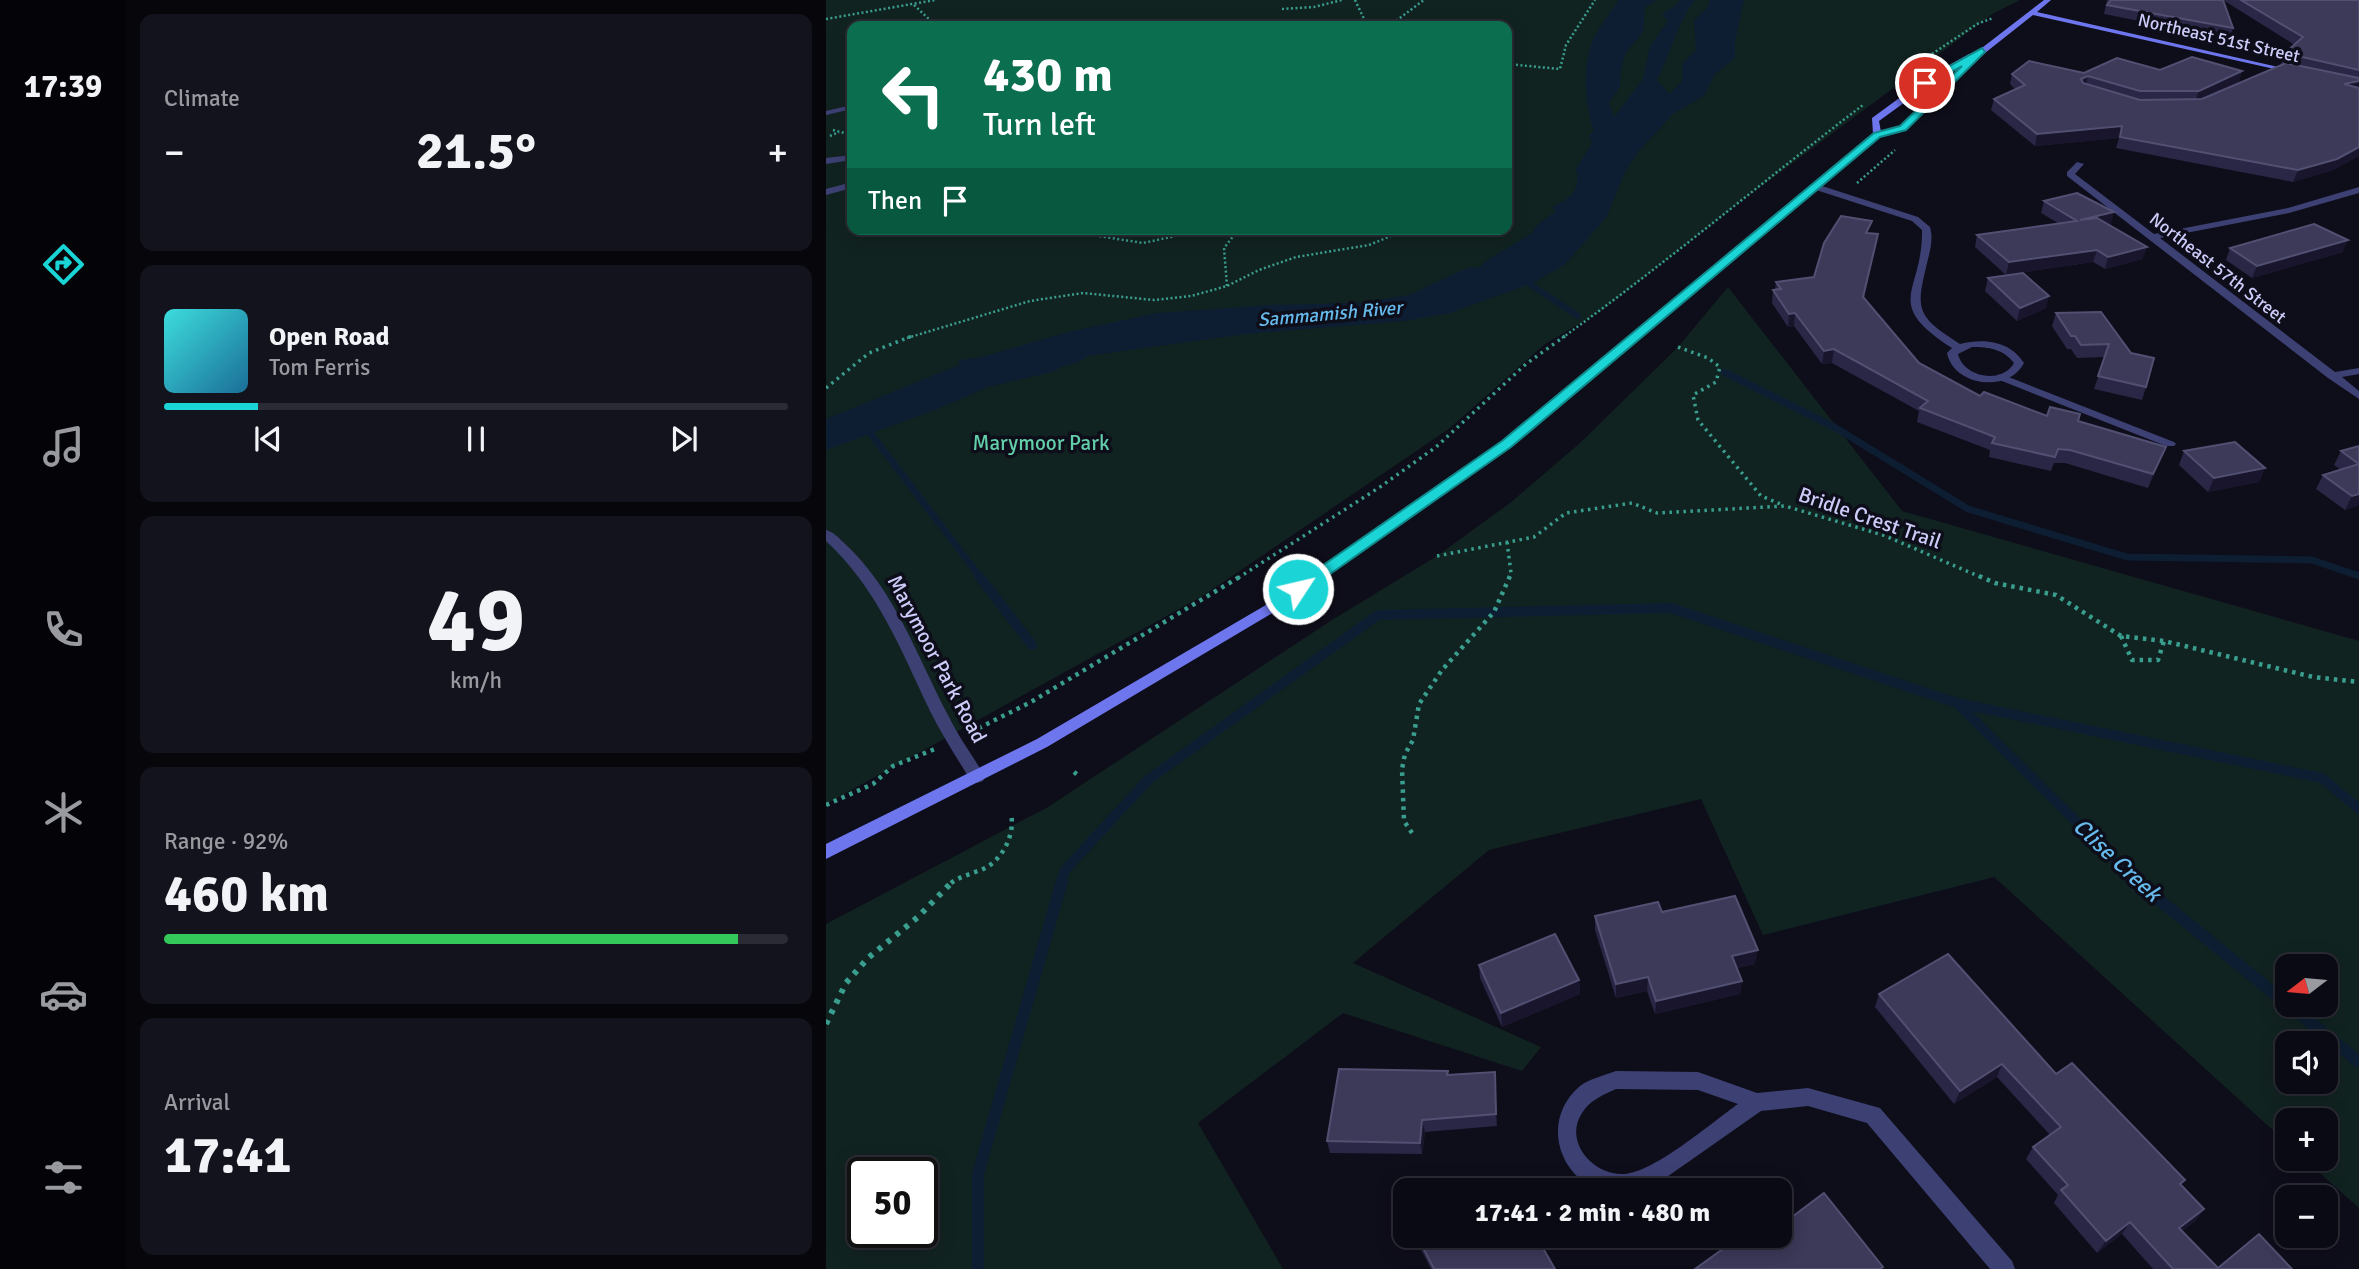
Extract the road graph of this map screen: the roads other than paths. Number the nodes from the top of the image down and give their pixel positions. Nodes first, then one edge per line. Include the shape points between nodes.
1 (2048, 0) edge
2 (2030, 12) junction
3 (1982, 51) junction
4 (2282, 69) junction
5 (2272, 73) edge
6 (2308, 75) edge
7 (847, 108) edge
8 (826, 114) edge
9 (1877, 135) junction
10 (847, 159) edge
11 (826, 161) edge
12 (2080, 164) dead end
13 (847, 186) edge
14 (1816, 187) junction
15 (2359, 190) edge
16 (826, 192) edge
17 (2152, 237) junction
18 (1959, 348) junction
19 (2359, 371) edge
20 (2332, 376) junction
21 (2001, 377) junction
22 (2359, 396) edge
23 (2170, 444) dead end
24 (826, 534) edge
25 (978, 777) junction
26 (826, 852) edge
27 (1757, 1102) junction
28 (2004, 1269) edge

1 - 2 main road
2 - 3 main road
2 - 4 main road, Northeast 51st Street
3 - 9 main road via 1903,128
3 - 9 main road via 1944,70 1875,120
4 - 5 street
4 - 6 main road, Northeast 51st Street
7 - 8 street
9 - 14 main road
10 - 11 street
12 - 17 street, Northeast 57th Street via 2070,174
13 - 16 street
14 - 18 street via 1915,219 1927,229 1927,251 1914,305 1921,320
14 - 25 main road via 1507,444 1276,605
15 - 17 street via 2289,210
17 - 20 street, Northeast 57th Street
18 - 21 street via 1952,359 1961,370
18 - 21 street via 1982,344 2011,352 2018,369
19 - 20 street
20 - 22 street, Northeast 57th Street
21 - 23 street
24 - 25 street, Marymoor Park Road via 862,566 880,591 940,714
25 - 26 main road
27 - 27 street via 1637,1184 1618,1186 1583,1171 1567,1139 1567,1121 1574,1105 1592,1087 1616,1080 1699,1082
27 - 28 street via 1808,1097 1873,1115

